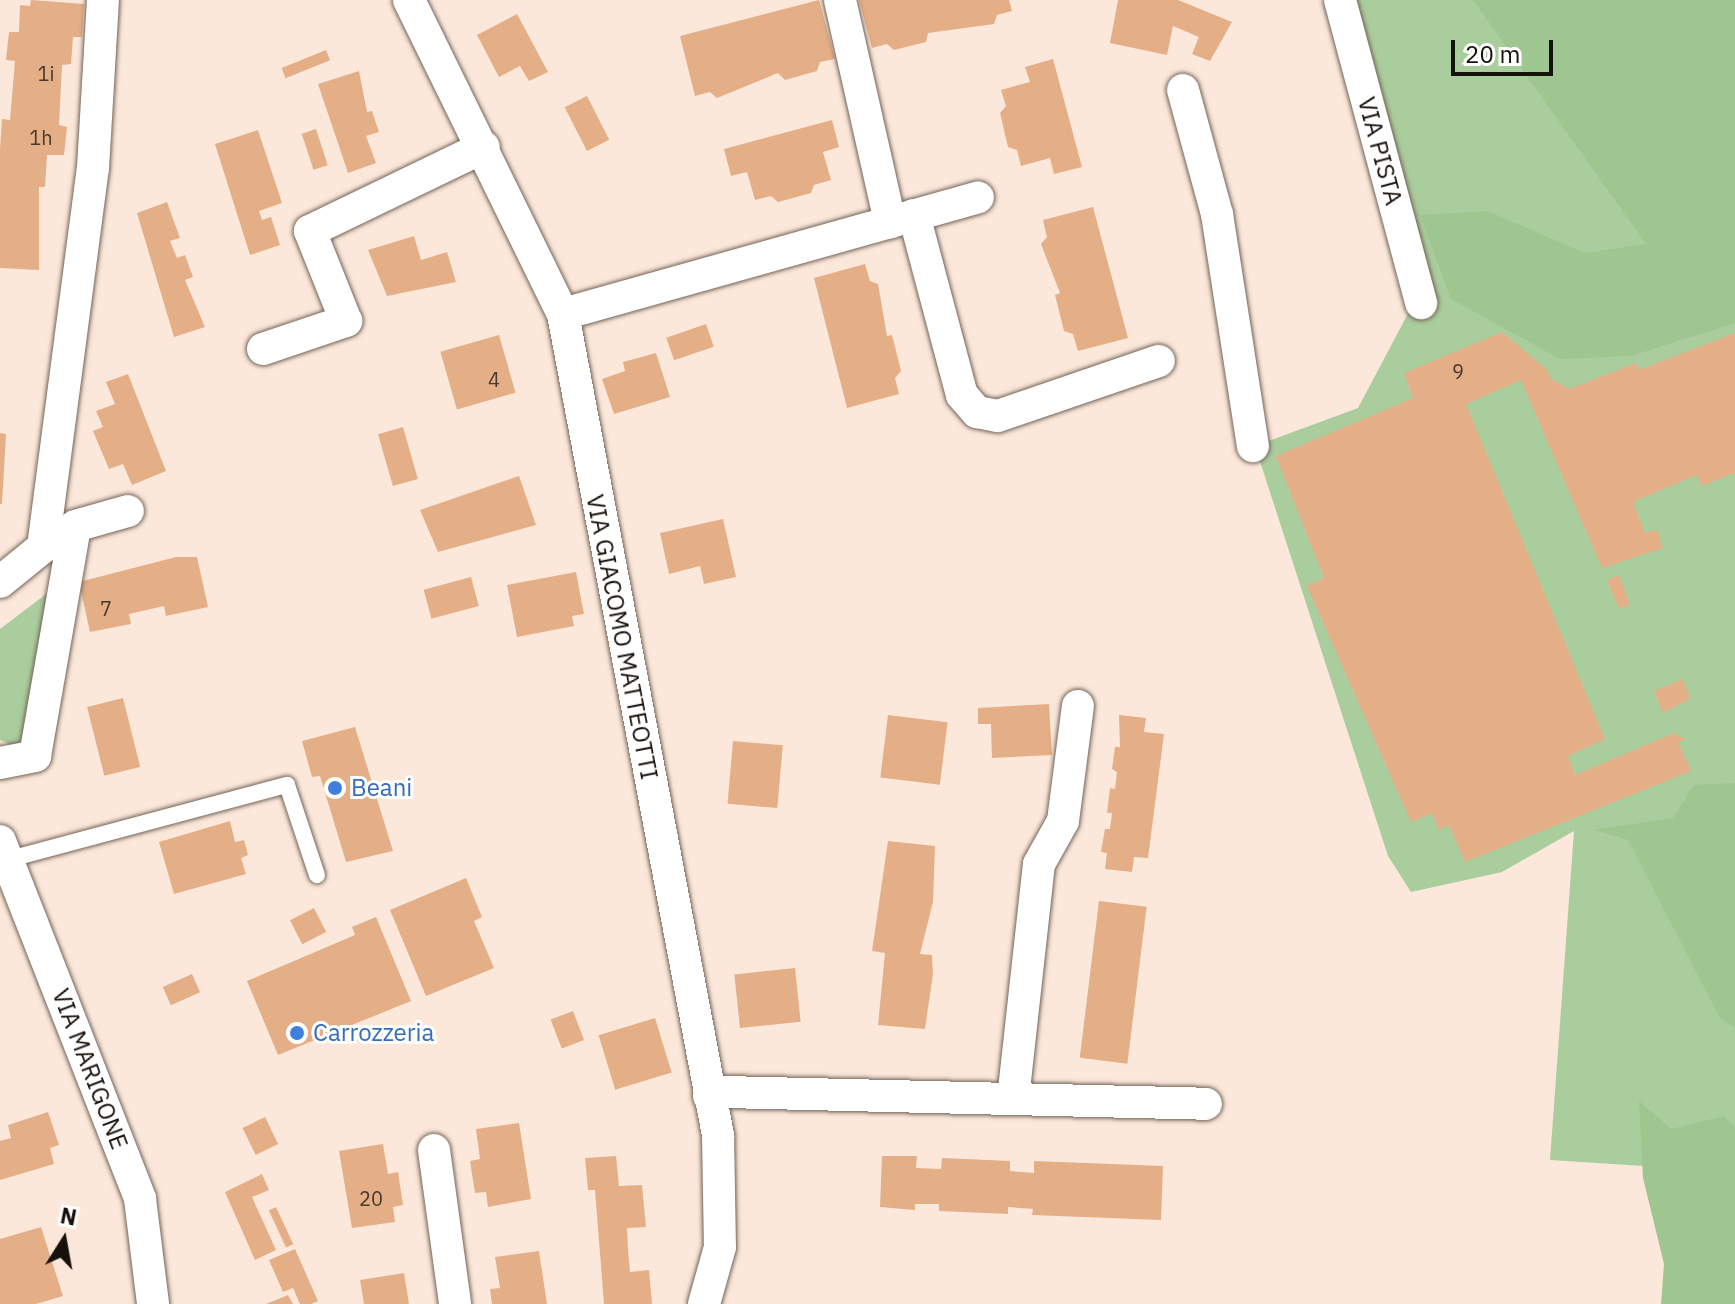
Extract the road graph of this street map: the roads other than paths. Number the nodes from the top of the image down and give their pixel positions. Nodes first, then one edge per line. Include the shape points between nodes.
1 (103, 0) edge
2 (409, 0) edge
3 (840, 0) edge
4 (1340, 0) edge
5 (1183, 90) dead end
6 (484, 147) junction
7 (978, 197) dead end
8 (902, 219) junction
9 (1421, 303) dead end
10 (563, 314) junction
11 (263, 349) dead end
12 (1159, 361) dead end
13 (1253, 446) dead end
14 (128, 511) dead end
15 (0, 582) edge
16 (1078, 706) dead end
17 (0, 763) edge
18 (5, 850) edge
19 (317, 875) dead end
20 (709, 1096) junction
21 (1013, 1099) junction
22 (1206, 1104) dead end
23 (434, 1150) dead end
24 (153, 1304) edge
25 (455, 1304) edge
26 (704, 1304) edge

1 - 15 street via 93,168 43,547
2 - 6 street, VIA GIACOMO MATTEOTTI
3 - 8 street
4 - 9 street, VIA PISTA
5 - 13 street via 1217,214
6 - 10 street, VIA GIACOMO MATTEOTTI
6 - 11 street via 310,231 346,321
7 - 8 street
8 - 10 street
8 - 12 street via 962,395 977,412 998,416
10 - 20 street, VIA GIACOMO MATTEOTTI
14 - 17 street via 75,526 35,756
16 - 21 street via 1063,821 1039,864
18 - 19 lane via 287,785
18 - 24 street, VIA MARIGONE via 140,1199
20 - 21 street via 725,1092
20 - 26 street, VIA GIACOMO MATTEOTTI via 718,1135 720,1247
21 - 22 street
23 - 25 street

